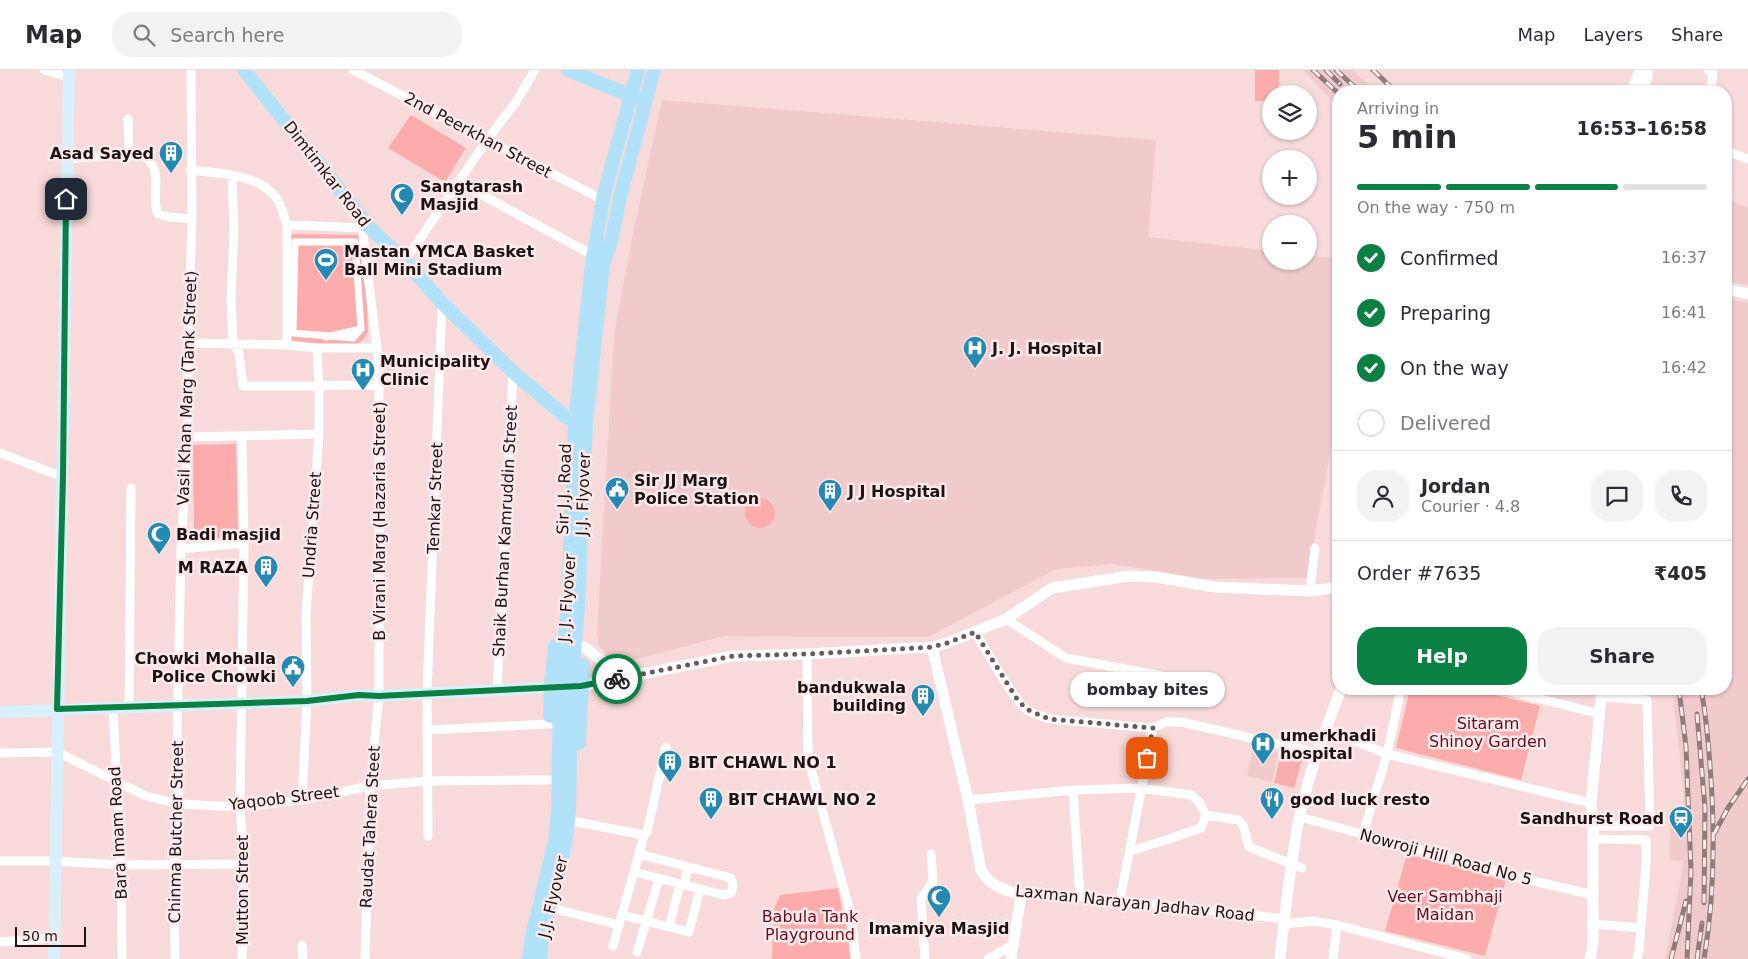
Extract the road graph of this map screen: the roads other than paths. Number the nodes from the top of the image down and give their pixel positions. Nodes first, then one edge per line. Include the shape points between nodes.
1 (44, 70) edge
2 (191, 70) edge
3 (244, 70) edge
4 (353, 70) edge
5 (535, 70) edge
6 (568, 70) edge
7 (638, 70) edge
8 (654, 70) edge
9 (1640, 70) edge
10 (1647, 70) edge
11 (1708, 70) edge
12 (69, 73) edge
13 (1638, 85) edge
14 (1640, 85) edge
15 (1711, 85) edge
16 (631, 96) junction
17 (645, 102) junction
18 (128, 119) dead end
19 (487, 140) junction
20 (1732, 153) edge
21 (129, 156) junction
22 (67, 159) junction
23 (1748, 159) edge
24 (190, 170) junction
25 (232, 175) junction
26 (458, 182) junction
27 (603, 200) junction
28 (192, 219) junction
29 (287, 225) junction
30 (366, 228) junction
31 (596, 235) junction
32 (612, 238) junction
33 (587, 252) junction
34 (405, 261) junction
35 (1732, 290) edge
36 (1748, 294) edge
37 (442, 303) junction
38 (326, 337) joint
39 (188, 343) junction
40 (233, 344) junction
41 (287, 345) junction
42 (317, 348) junction
43 (377, 348) junction
44 (513, 372) junction
45 (379, 385) junction
46 (319, 386) junction
47 (577, 414) junction
48 (319, 434) junction
49 (188, 437) junction
50 (242, 437) junction
51 (0, 453) edge
52 (63, 477) junction
53 (131, 488) dead end
54 (244, 544) junction
55 (1315, 548) dead end
56 (181, 549) junction
57 (1332, 588) edge
58 (1310, 591) junction
59 (1006, 619) junction
60 (975, 632) junction
61 (584, 647) junction
62 (932, 647) junction
63 (807, 654) junction
64 (636, 676) junction
65 (1188, 681) dead end
66 (581, 686) junction
67 (551, 687) junction
68 (497, 690) junction
69 (427, 693) junction
70 (1339, 695) edge
71 (1401, 695) edge
72 (1525, 695) edge
73 (1601, 695) edge
74 (1614, 695) edge
75 (379, 696) junction
76 (307, 701) junction
77 (242, 702) junction
78 (179, 705) junction
79 (129, 707) junction
80 (113, 708) junction
81 (57, 709) junction
82 (0, 712) edge
83 (1600, 714) junction
84 (550, 724) junction
85 (1153, 728) junction
86 (1325, 729) junction
87 (427, 730) junction
88 (666, 747) dead end
89 (0, 752) edge
90 (57, 752) junction
91 (1318, 753) junction
92 (1387, 754) junction
93 (549, 780) junction
94 (116, 781) junction
95 (427, 781) junction
96 (370, 786) junction
97 (1141, 788) junction
98 (1073, 790) junction
99 (302, 800) junction
100 (968, 800) junction
101 (1591, 803) junction
102 (179, 804) junction
103 (240, 807) junction
104 (1206, 814) junction
105 (1300, 817) junction
106 (577, 822) junction
107 (1593, 826) junction
108 (1364, 834) junction
109 (644, 835) junction
110 (428, 836) dead end
111 (1593, 839) junction
112 (1130, 851) junction
113 (639, 854) junction
114 (931, 854) dead end
115 (54, 860) junction
116 (0, 861) edge
117 (244, 864) junction
118 (121, 865) junction
119 (174, 865) junction
120 (688, 866) junction
121 (1297, 866) junction
122 (634, 872) junction
123 (659, 878) junction
124 (682, 884) junction
125 (700, 889) junction
126 (1021, 894) junction
127 (1594, 895) junction
128 (1080, 896) junction
129 (1120, 900) junction
130 (559, 910) junction
131 (622, 915) junction
132 (1285, 921) junction
133 (647, 922) junction
134 (1593, 924) junction
135 (619, 925) junction
136 (1338, 925) junction
137 (668, 927) junction
138 (1641, 928) junction
139 (53, 938) junction
140 (5, 942) edge
141 (302, 945) dead end
142 (1013, 945) junction
143 (613, 946) dead end
144 (0, 950) edge
145 (637, 952) dead end
146 (54, 959) edge
147 (122, 959) edge
148 (175, 959) edge
149 (242, 959) edge
150 (303, 959) edge
151 (365, 959) edge
152 (520, 959) edge
153 (530, 959) edge
154 (540, 959) edge
155 (550, 959) edge
156 (856, 959) edge
157 (925, 959) edge
158 (988, 959) edge
159 (1011, 959) edge
160 (1280, 959) edge
161 (1333, 959) edge
162 (1467, 959) edge
163 (1590, 959) edge
164 (1637, 959) edge

1 - 12 street
2 - 24 street, Vasil Khan Marg (Tank Street)
3 - 30 main road, Dimtimkar Road
4 - 19 street, 2nd Peerkhan Street
5 - 19 street
6 - 16 main road
7 - 16 main road
8 - 17 main road
9 - 13 street
10 - 14 street via 1647,76
11 - 15 street via 1713,74
12 - 22 main road
16 - 17 main road
16 - 27 main road
17 - 32 main road
18 - 21 street
19 - 26 street
19 - 27 street, 2nd Peerkhan Street
20 - 23 street
21 - 22 street
21 - 28 street via 144,157 152,163 154,204 158,214
22 - 52 main road
24 - 25 street
24 - 28 street, Vasil Khan Marg (Tank Street)
25 - 29 street via 266,186 278,200
25 - 40 street
26 - 33 street
26 - 34 street
27 - 31 main road
28 - 39 street, Vasil Khan Marg (Tank Street)
29 - 30 street
29 - 41 street
30 - 34 main road, Dimtimkar Road
30 - 43 street, B Virani Marg (Hazaria Street)
31 - 33 main road, Sir J.J. Road
31 - 47 main road, J. J. Flyover
32 - 47 main road, J.J. Flyover via 603,266
32 - 61 main road, Sir J.J. Road via 596,425
33 - 47 main road, Sir J.J. Road via 583,263
34 - 37 main road, Dimtimkar Road
35 - 36 street
37 - 44 main road, Dimtimkar Road
37 - 69 street, Temkar Street
38 - 38 street via 353,338 361,330 355,242 295,242 293,333
39 - 40 street
39 - 49 street, Vasil Khan Marg (Tank Street)
40 - 41 street
40 - 46 street via 239,352 243,386
41 - 42 street
42 - 43 street
42 - 46 street, Undria Street
43 - 45 street, B Virani Marg (Hazaria Street)
44 - 47 main road, Dimtimkar Road
44 - 68 street, Shaik Burhan Kamruddin Street
45 - 46 street
45 - 75 street, B Virani Marg (Hazaria Street)
46 - 48 street, Undria Street
47 - 67 main road, Sir J.J. Road
47 - 153 main road, J. J. Flyover via 569,588 560,690 558,810
47 - 154 main road, J.J. Flyover via 578,606 571,690 569,811
48 - 50 street
48 - 76 street, Undria Street via 306,615
49 - 50 street
49 - 56 street, Vasil Khan Marg (Tank Street)
50 - 54 street, Mutton Street
51 - 52 street
52 - 81 main road
53 - 79 street
54 - 56 street
54 - 77 street, Mutton Street
55 - 58 street
56 - 78 street, Vasil Khan Marg (Tank Street)
57 - 58 street
58 - 59 street via 1214,587 1129,576 1052,588
59 - 60 street
59 - 65 street via 1066,658
60 - 62 street
60 - 85 street via 1026,709 1049,719
61 - 64 street via 617,671
61 - 66 main road, Sir J.J. Road
62 - 63 street
62 - 100 street, Laxman Narayan Jadhav Road
63 - 64 street via 733,656
63 - 156 street via 808,758 851,915
64 - 66 street
66 - 67 main road
66 - 106 main road, Sir J.J. Road
67 - 68 main road
67 - 84 main road, Sir J.J. Road
68 - 69 main road
69 - 75 main road
69 - 87 street, Temkar Street
70 - 86 street
71 - 92 street
72 - 83 street
73 - 83 street
74 - 107 street via 1647,700 1650,826
75 - 76 main road
75 - 96 street, Raudat Tahera Steet
76 - 77 main road
76 - 99 street, Undria Street
77 - 78 main road
77 - 103 street, Mutton Street
78 - 79 main road
78 - 102 street, Chinma Butcher Street
79 - 80 main road
80 - 81 main road
80 - 94 street, Bara Imam Road
81 - 82 main road
81 - 90 main road
83 - 101 street
84 - 87 street
84 - 93 main road, Sir J.J. Road
85 - 91 street via 1166,722 1181,722
85 - 97 street
86 - 91 street
86 - 92 street
87 - 95 street, Temkar Street
88 - 109 street
89 - 90 street, Yaqoob Street
90 - 94 street, Yaqoob Street
90 - 115 main road
91 - 105 street
92 - 101 street
92 - 108 street
93 - 95 street, Yaqoob Street
93 - 152 main road, Sir J.J. Road via 546,838
94 - 102 street, Yaqoob Street via 146,796
94 - 118 street, Bara Imam Road
95 - 96 street, Yaqoob Street
95 - 110 street, Temkar Street
96 - 99 street, Yaqoob Street
96 - 151 street, Raudat Tahera Steet
97 - 98 street
97 - 104 street via 1190,795
97 - 112 street
98 - 100 street
98 - 128 street
99 - 103 street, Yaqoob Street
100 - 126 street, Laxman Narayan Jadhav Road via 985,877 996,886
101 - 107 street
102 - 103 street, Yaqoob Street
102 - 119 street, Chinma Butcher Street
103 - 117 street, Mutton Street
104 - 112 street via 1201,828
104 - 121 street via 1238,820 1243,825 1249,847
105 - 108 street, Nowroji Hill Road No 5
105 - 121 street
106 - 109 street
106 - 130 main road, Sir J.J. Road
107 - 111 street
108 - 127 street, Nowroji Hill Road No 5
109 - 113 street
111 - 127 street
111 - 138 street via 1646,840
112 - 129 street
113 - 120 street
113 - 122 street
114 - 157 street via 933,881 921,899
115 - 116 street
115 - 118 street
115 - 139 main road
117 - 119 street
117 - 149 street, Mutton Street
118 - 119 street
118 - 147 street, Bara Imam Road
119 - 148 street, Chinma Butcher Street
120 - 124 street
120 - 125 street via 733,881 728,895
121 - 132 street
122 - 123 street
122 - 131 street
123 - 124 street
123 - 133 street
124 - 125 street
124 - 137 street
125 - 137 street via 690,932
126 - 128 street, Laxman Narayan Jadhav Road
126 - 142 street
127 - 134 street
128 - 129 street, Laxman Narayan Jadhav Road
129 - 132 street, Laxman Narayan Jadhav Road
130 - 135 street
130 - 155 main road, Sir J.J. Road
131 - 133 street
131 - 135 street
132 - 136 street, Laxman Narayan Jadhav Road
132 - 160 street
133 - 137 street
133 - 145 street
134 - 138 street
134 - 163 street
135 - 143 street
136 - 161 street
136 - 162 street, Laxman Narayan Jadhav Road
138 - 164 street
139 - 140 street
139 - 146 main road
140 - 144 street
141 - 150 street
142 - 158 street
142 - 159 street

